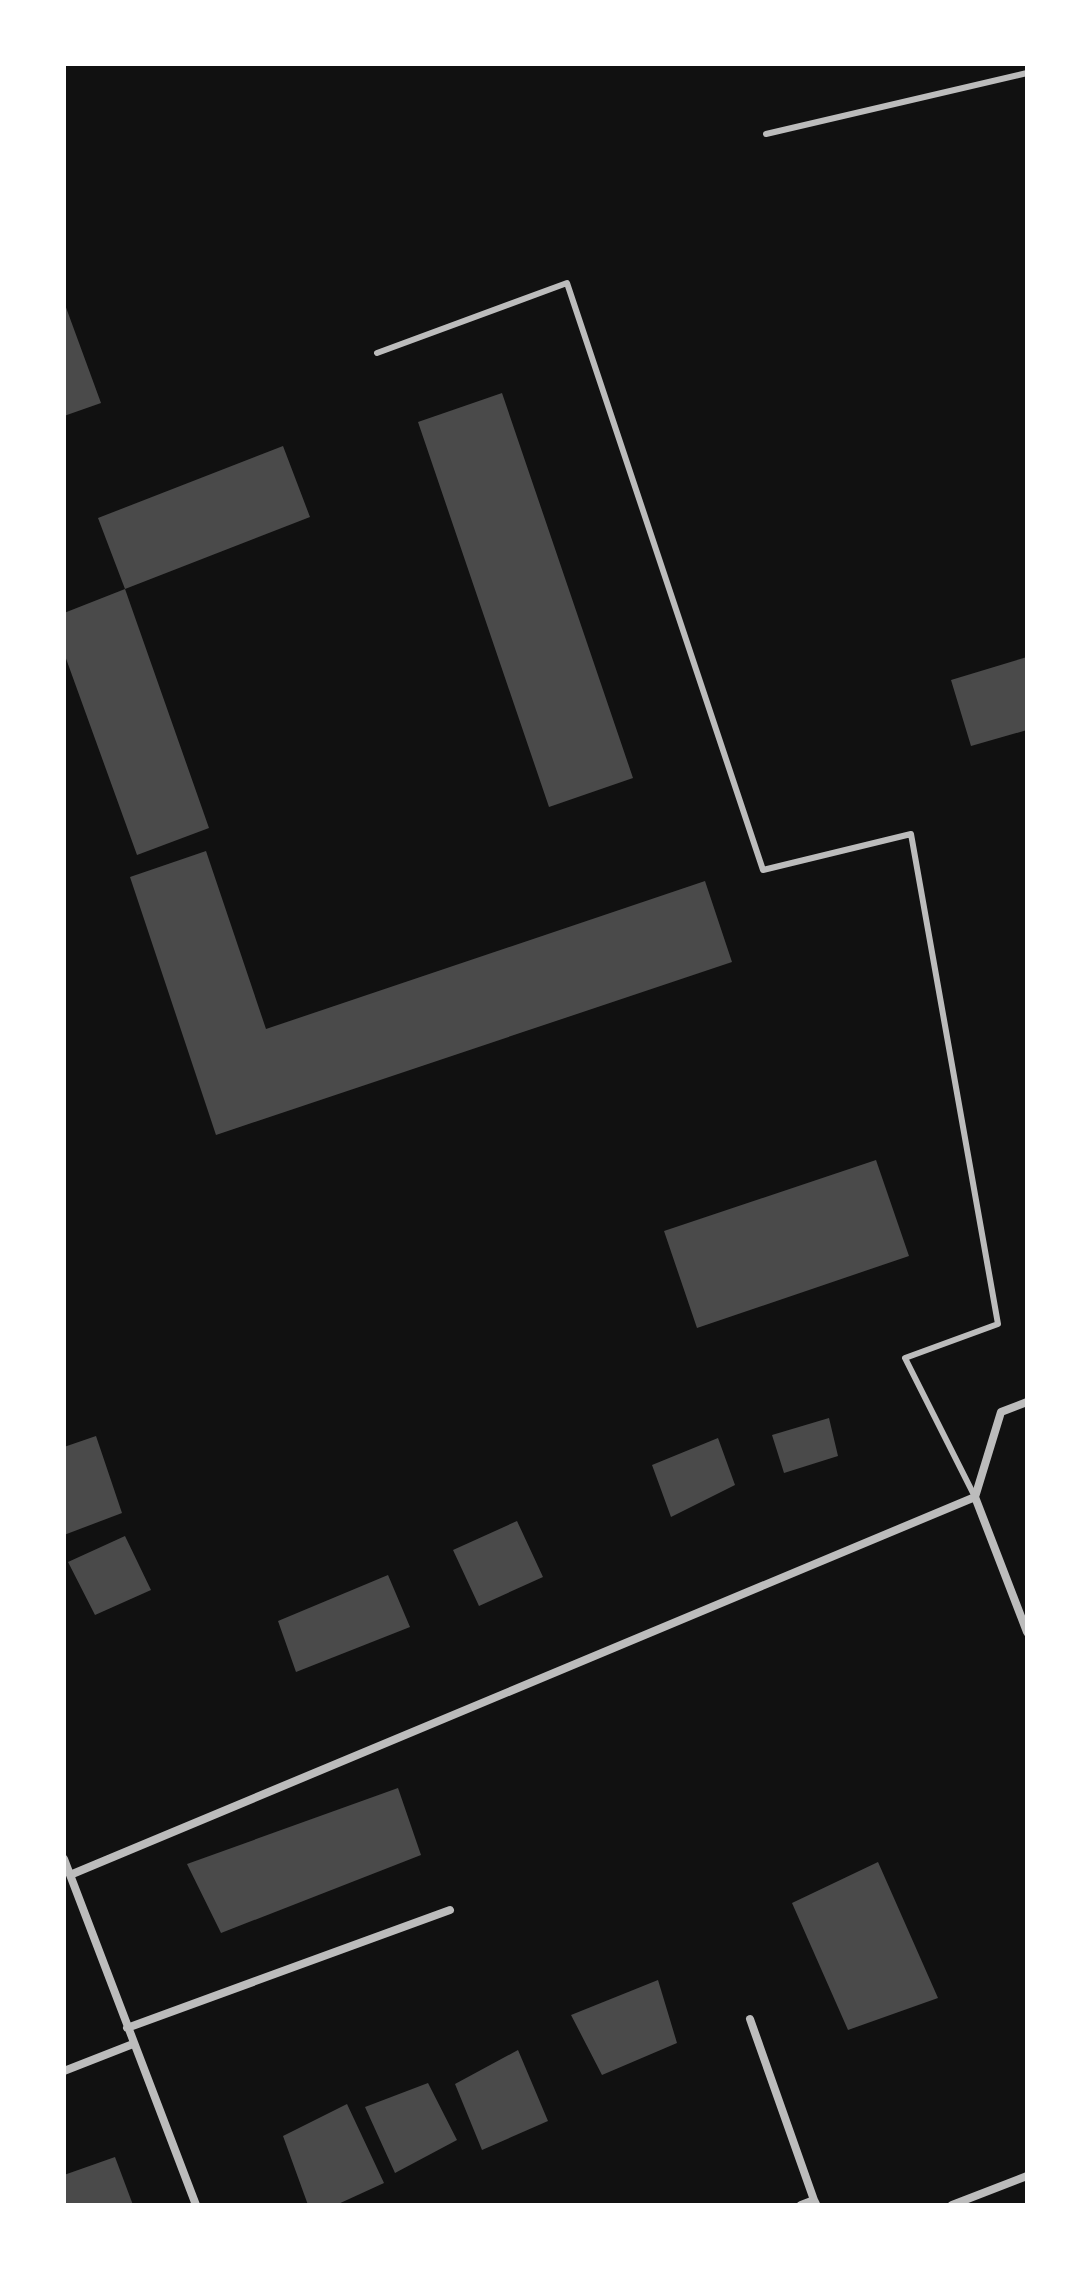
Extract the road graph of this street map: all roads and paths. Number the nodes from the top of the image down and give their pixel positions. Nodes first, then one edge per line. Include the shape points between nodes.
1 (1027, 73) edge
2 (766, 134) dead end
3 (377, 353) dead end
4 (1027, 1402) edge
5 (975, 1497) junction
6 (1027, 1632) edge
7 (64, 1859) edge
8 (70, 1875) junction
9 (450, 1910) dead end
10 (750, 2019) dead end
11 (127, 2028) junction
12 (133, 2044) junction
13 (64, 2071) edge
14 (1027, 2176) edge
15 (815, 2202) edge
16 (196, 2205) edge
17 (801, 2205) edge
18 (952, 2205) edge

1 - 2 lane
3 - 5 lane via 567,283 763,870 911,834 998,1324 905,1358
4 - 5 street via 1001,1412
5 - 6 street
5 - 8 street
7 - 8 street
8 - 11 street
9 - 11 street
10 - 15 street
11 - 12 street
12 - 13 street
12 - 16 street
14 - 18 street
15 - 17 street

